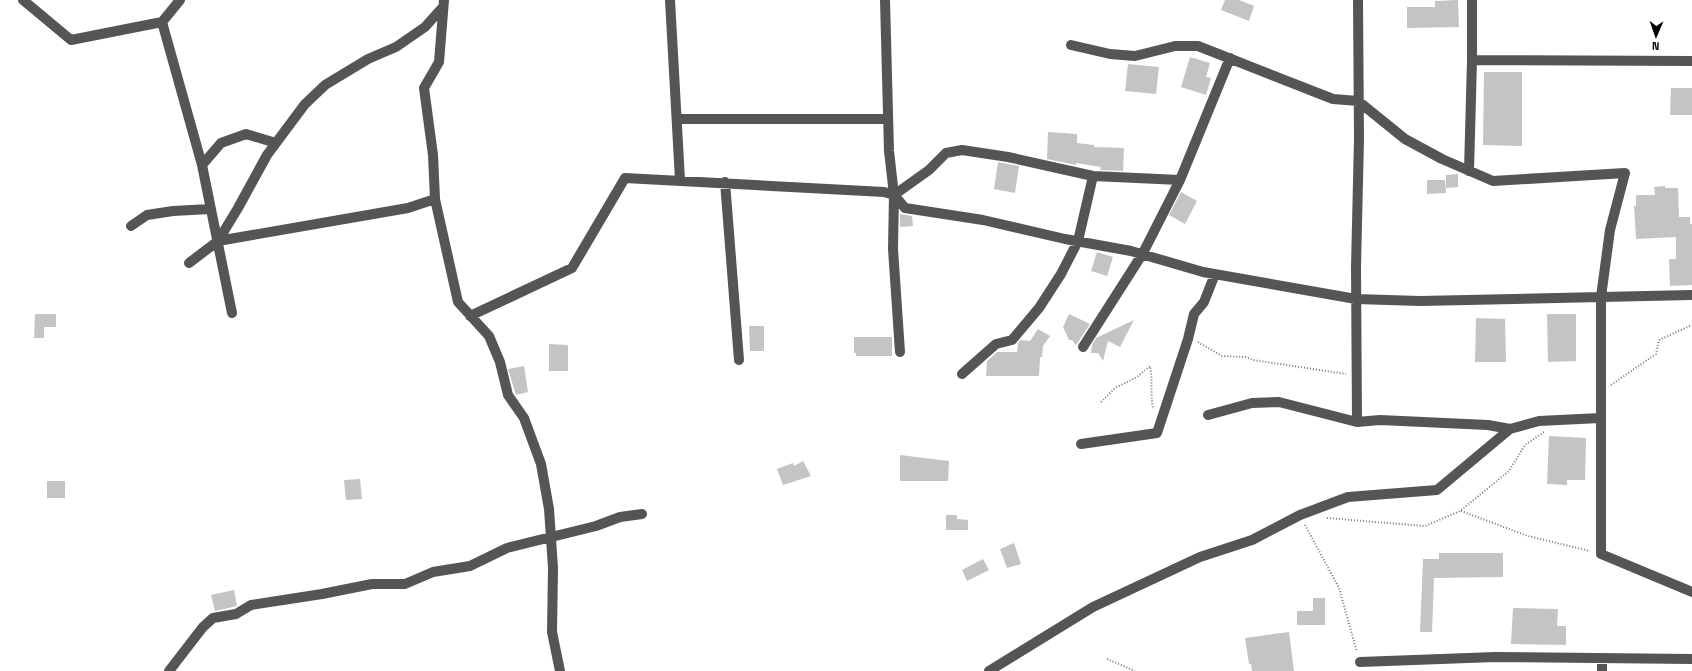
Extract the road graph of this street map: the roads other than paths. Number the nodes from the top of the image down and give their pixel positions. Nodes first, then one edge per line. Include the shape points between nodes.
1 (24, 0) edge
2 (180, 0) edge
3 (670, 0) edge
4 (885, 0) edge
5 (1357, 0) edge
6 (1472, 0) edge
7 (443, 4) edge
8 (162, 22) junction
9 (1071, 46) dead end
10 (1230, 58) junction
11 (1472, 60) junction
12 (1692, 61) edge
13 (1358, 101) junction
14 (677, 119) junction
15 (888, 119) junction
16 (276, 143) junction
17 (202, 165) junction
18 (1469, 171) junction
19 (1093, 176) junction
20 (680, 180) junction
21 (1180, 180) junction
22 (725, 182) junction
23 (894, 195) junction
24 (435, 199) junction
25 (210, 209) junction
26 (131, 226) dead end
27 (218, 241) junction
28 (1078, 241) junction
29 (1143, 253) junction
30 (189, 263) dead end
31 (1215, 274) junction
32 (1692, 294) edge
33 (1601, 297) junction
34 (1356, 299) junction
35 (232, 313) dead end
36 (470, 316) junction
37 (1083, 347) dead end
38 (900, 352) dead end
39 (739, 360) dead end
40 (962, 374) dead end
41 (1208, 415) dead end
42 (1600, 418) junction
43 (1356, 422) junction
44 (1510, 429) junction
45 (1081, 444) dead end
46 (642, 514) dead end
47 (551, 537) junction
48 (1692, 592) edge
49 (1602, 659) junction
50 (1692, 659) edge
51 (1360, 662) road end
52 (169, 671) edge
53 (560, 671) edge
54 (989, 671) edge
55 (1602, 671) edge

1 - 8 street via 71,40
2 - 8 street
3 - 14 street
4 - 15 street
5 - 13 street
6 - 11 street
7 - 16 street via 425,27 396,47 368,59 325,85 305,104
7 - 24 street via 439,62 424,88 433,155
8 - 17 street
9 - 10 street via 1135,56 1174,46 1198,46
10 - 13 street via 1333,99
10 - 21 street
11 - 12 street
11 - 18 street
13 - 18 street via 1405,139
13 - 34 street
14 - 15 street
14 - 20 street
15 - 23 street
16 - 17 street via 246,134 221,143
16 - 27 street
17 - 25 street
18 - 33 street via 1492,181 1625,173 1610,230
19 - 21 street
19 - 23 street via 1008,157 962,150 946,153 929,170
19 - 28 street
20 - 22 street
20 - 36 street via 625,178 572,268
21 - 29 street
22 - 23 street via 884,192
22 - 39 street
23 - 28 street via 905,208 983,220
23 - 38 street via 893,249
24 - 27 street via 408,208
24 - 36 street via 458,302
25 - 26 street via 146,215
25 - 27 street
27 - 30 street
27 - 35 street
28 - 29 street
28 - 40 street via 1039,308 1012,340 996,344
29 - 31 street
29 - 37 street
31 - 34 street
31 - 45 street via 1204,302 1194,314 1157,433
32 - 33 street
33 - 34 street via 1420,302
33 - 42 street
34 - 43 street
36 - 47 street via 489,336 500,362 508,395 527,425 541,464
41 - 43 street via 1252,403 1279,402
42 - 44 street via 1539,421
42 - 48 street via 1601,554
43 - 44 street via 1380,420 1488,424
44 - 54 street via 1437,490 1348,497 1300,516 1252,540 1200,557 1093,607
46 - 47 street via 620,517
47 - 52 street via 507,548 470,566 433,572 405,584 372,584 251,605 236,614 213,618
47 - 53 street via 552,632
49 - 50 street
49 - 51 street via 1495,657
49 - 55 street

